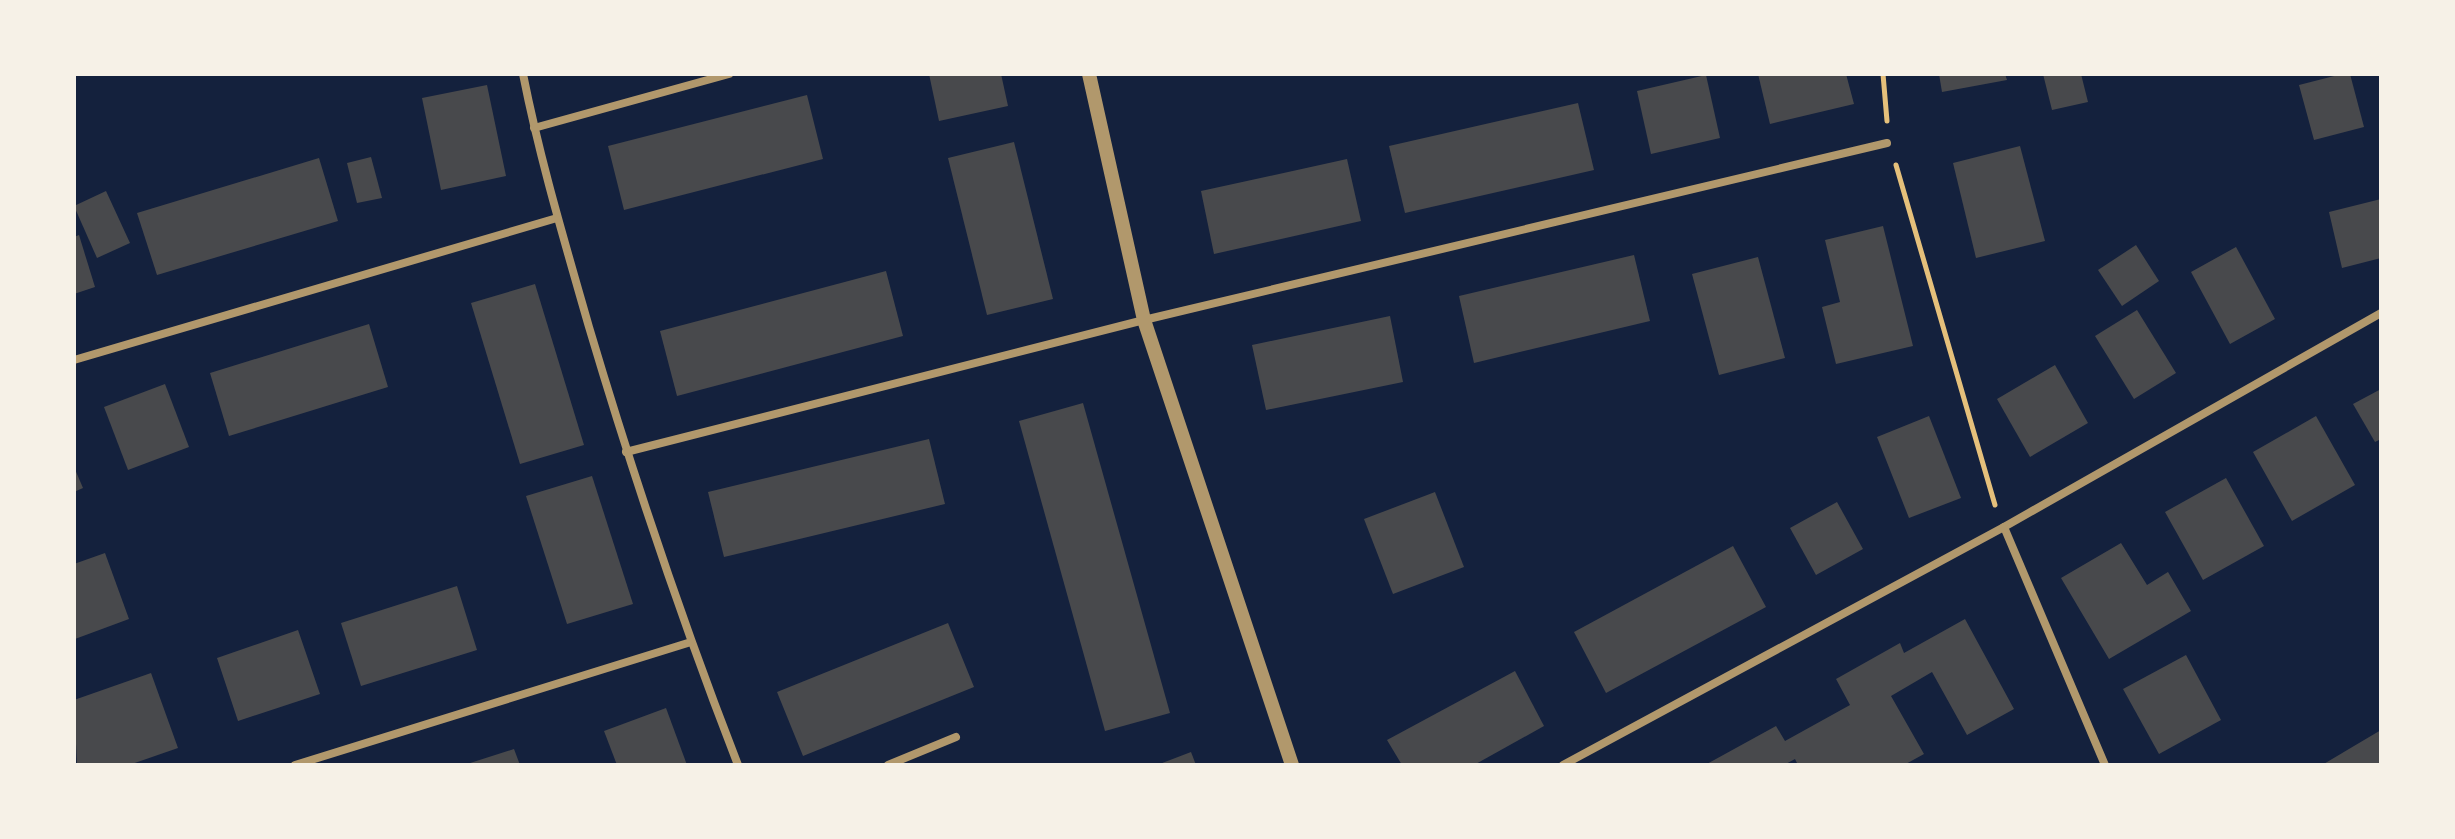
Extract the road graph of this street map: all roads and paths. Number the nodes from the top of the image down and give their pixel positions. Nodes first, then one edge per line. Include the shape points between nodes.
1 (523, 74) edge
2 (729, 74) edge
3 (1089, 74) edge
4 (1883, 74) edge
5 (534, 128) junction
6 (1887, 143) junction
7 (557, 218) junction
8 (2381, 313) edge
9 (1144, 320) junction
10 (74, 360) edge
11 (626, 452) junction
12 (2004, 527) junction
13 (691, 642) junction
14 (956, 737) dead end
15 (295, 765) edge
16 (738, 765) edge
17 (888, 765) edge
18 (1292, 765) edge
19 (1563, 765) edge
20 (2105, 765) edge

1 - 5 street
2 - 5 street
3 - 9 street
4 - 6 path
5 - 7 street
6 - 9 street
6 - 12 path
7 - 10 street
7 - 11 street
8 - 12 street
9 - 11 street
9 - 18 street
11 - 13 street
12 - 19 street
12 - 20 street
13 - 15 street
13 - 16 street
14 - 17 street

